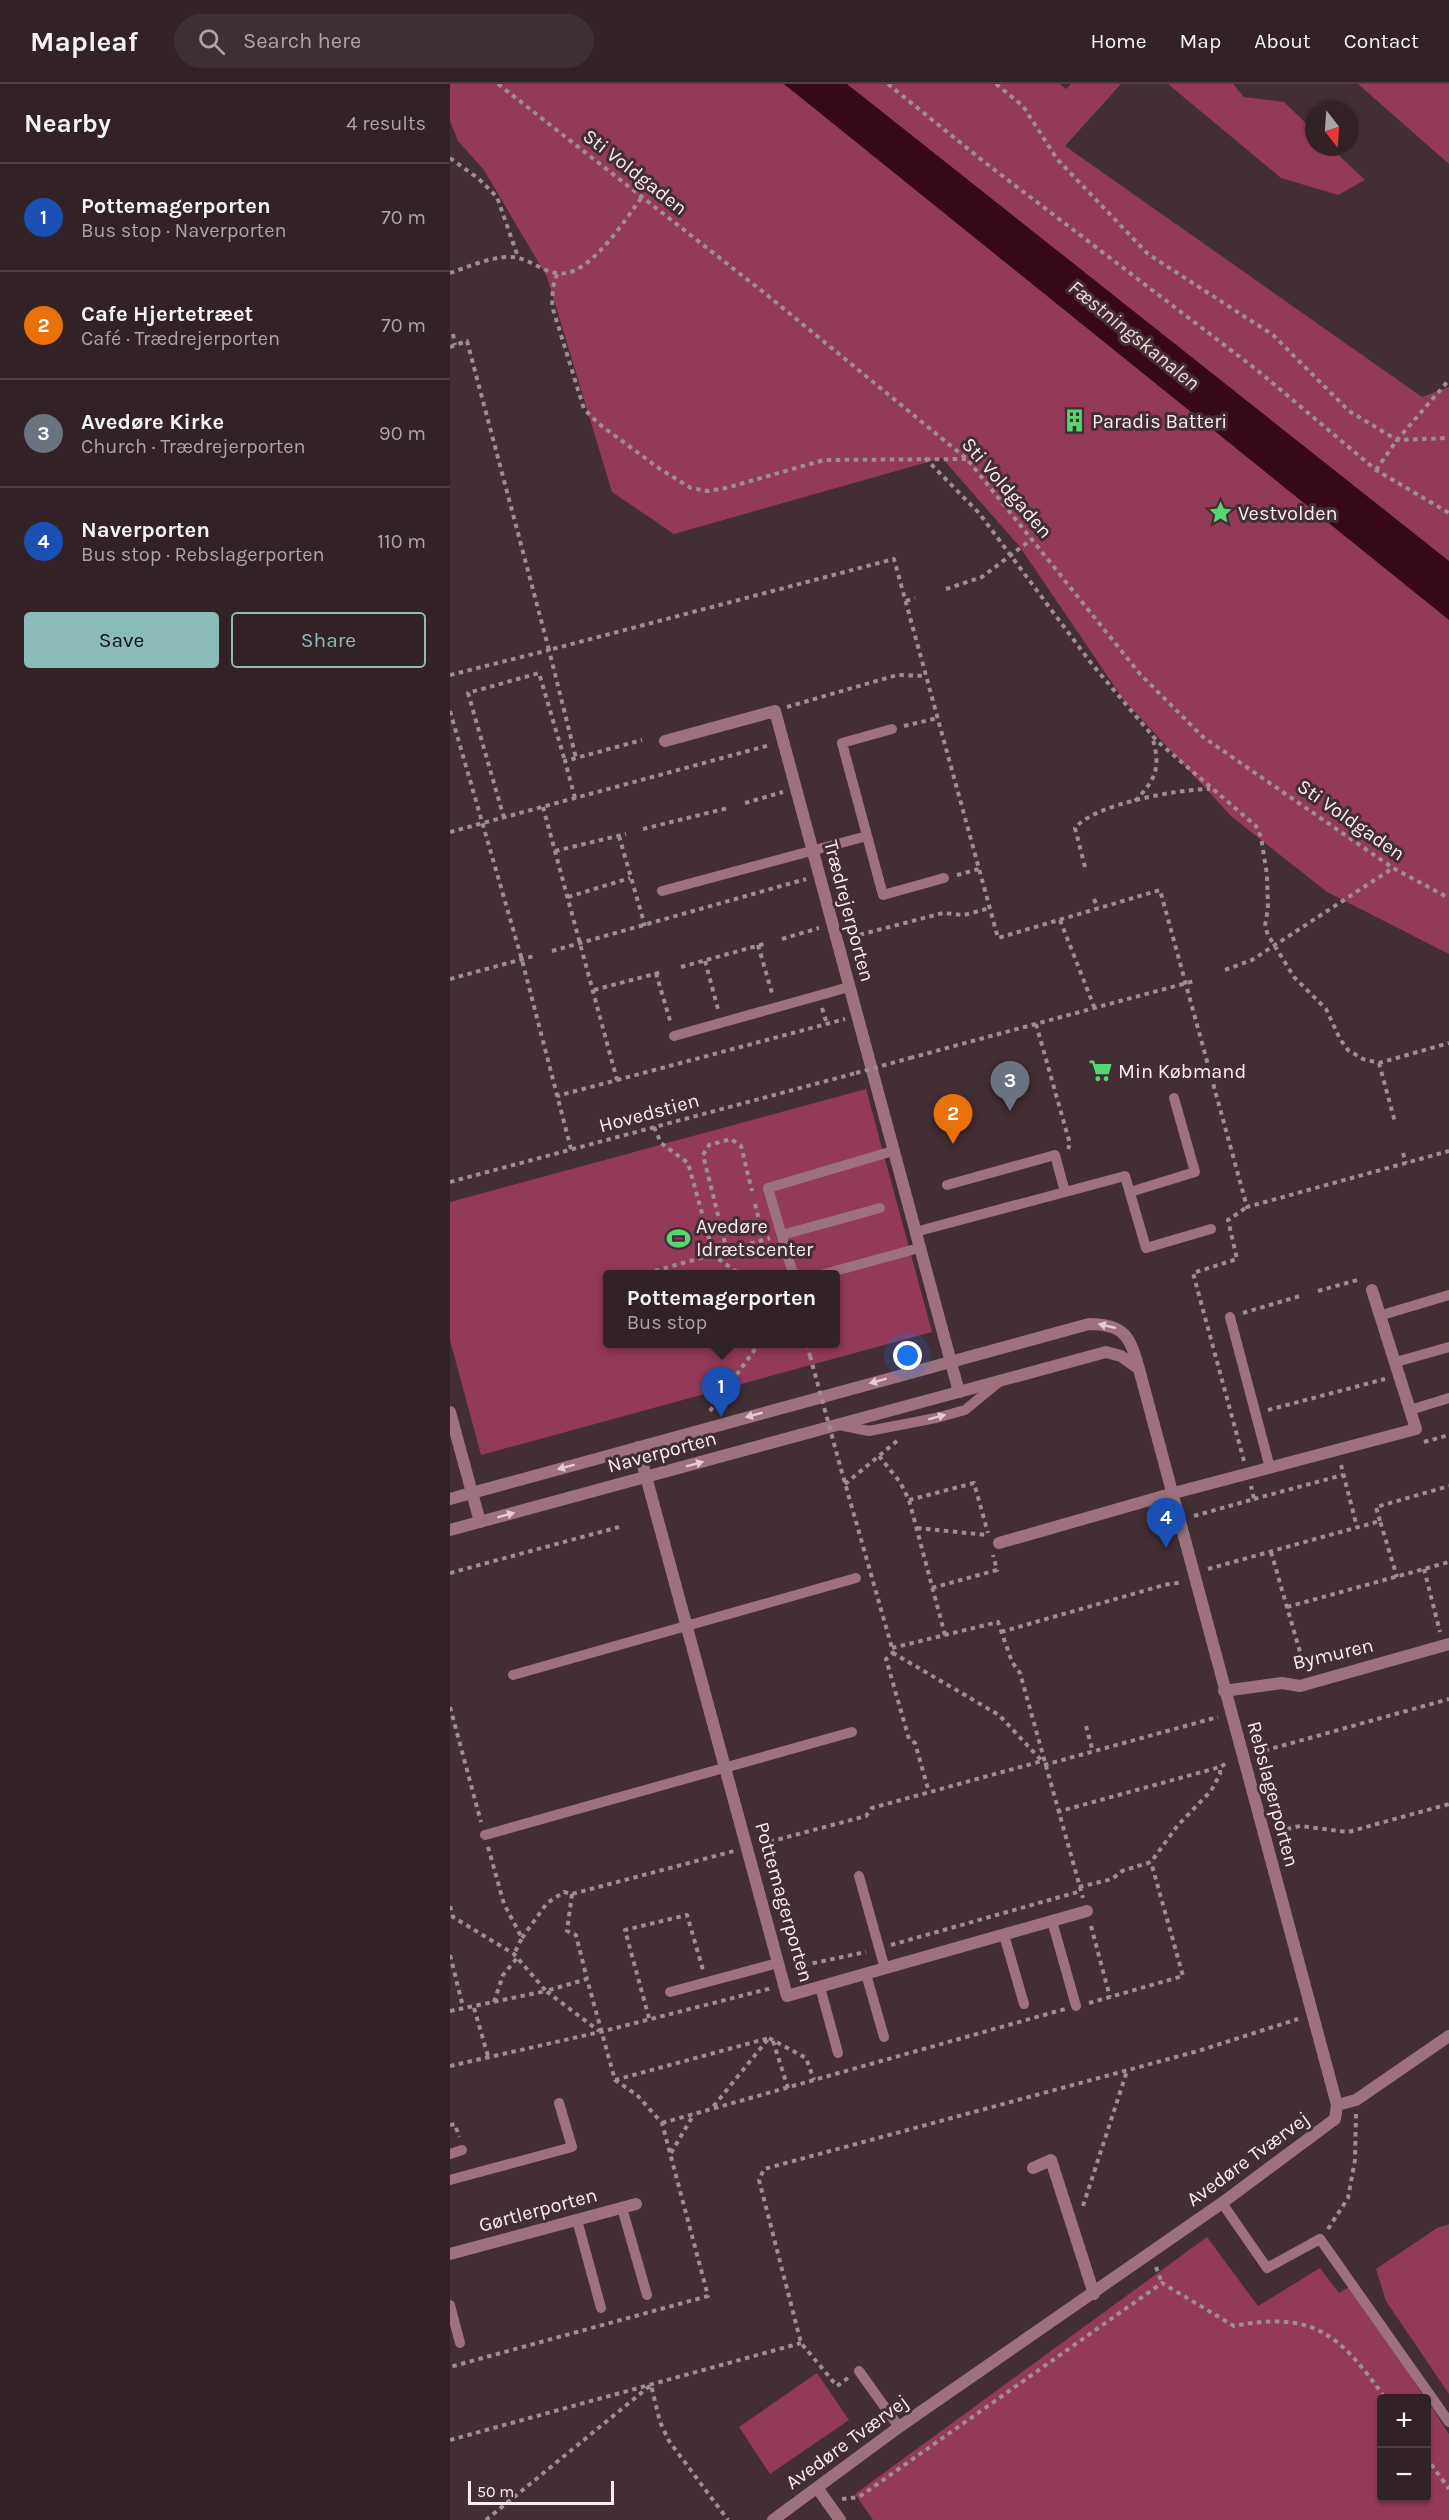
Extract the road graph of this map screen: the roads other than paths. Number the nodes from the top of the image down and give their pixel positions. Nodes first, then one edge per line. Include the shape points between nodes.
1 (892, 729) road end
2 (665, 741) dead end
3 (867, 836) junction
4 (813, 852) junction
5 (944, 878) road end
6 (662, 891) dead end
7 (849, 987) junction
8 (674, 1036) dead end
9 (1174, 1098) dead end
10 (893, 1151) junction
11 (947, 1185) dead end
12 (1065, 1192) junction
13 (1130, 1192) junction
14 (880, 1208) dead end
15 (1211, 1229) dead end
16 (915, 1232) junction
17 (782, 1235) junction
18 (919, 1248) junction
19 (792, 1270) edge
20 (840, 1270) edge
21 (1372, 1290) road end
22 (1449, 1295) edge
23 (1382, 1315) junction
24 (1230, 1317) road end
25 (1449, 1347) edge
26 (950, 1362) junction
27 (1397, 1368) junction
28 (1139, 1369) junction
29 (1004, 1378) junction
30 (958, 1392) junction
31 (1449, 1398) edge
32 (1410, 1410) junction
33 (450, 1412) edge
34 (839, 1425) junction
35 (638, 1447) junction
36 (1270, 1468) junction
37 (646, 1477) junction
38 (472, 1493) junction
39 (1174, 1493) junction
40 (450, 1498) edge
41 (480, 1522) junction
42 (450, 1530) edge
43 (995, 1545) road end
44 (856, 1578) dead end
45 (687, 1628) junction
46 (1446, 1645) edge
47 (513, 1675) dead end
48 (1224, 1691) junction
49 (852, 1732) dead end
50 (724, 1767) junction
51 (485, 1835) dead end
52 (859, 1876) dead end
53 (1087, 1911) road end
54 (1052, 1921) junction
55 (1004, 1935) junction
56 (777, 1960) junction
57 (885, 1969) junction
58 (866, 1974) junction
59 (820, 1987) junction
60 (670, 1992) dead end
61 (1024, 2004) dead end
62 (1076, 2006) road end
63 (1449, 2036) edge
64 (884, 2037) dead end
65 (838, 2053) dead end
66 (559, 2103) dead end
67 (1337, 2105) junction
68 (462, 2151) dead end
69 (450, 2154) edge
70 (1033, 2168) dead end
71 (450, 2180) edge
72 (1222, 2203) junction
73 (636, 2204) dead end
74 (622, 2208) junction
75 (577, 2220) junction
76 (450, 2254) edge
77 (1094, 2294) junction
78 (647, 2295) dead end
79 (450, 2305) edge
80 (601, 2308) dead end
81 (460, 2343) dead end
82 (858, 2371) road end
83 (1449, 2422) edge
84 (899, 2427) junction
85 (818, 2489) junction
86 (773, 2520) edge
87 (840, 2520) edge

1 - 3 lane via 842,743
2 - 4 street, Trædrejerporten via 775,711
3 - 4 lane
3 - 5 lane via 884,895
4 - 6 lane
4 - 7 street, Trædrejerporten
7 - 8 lane
7 - 10 street, Trædrejerporten
9 - 13 lane via 1195,1172
10 - 16 street, Trædrejerporten
10 - 17 lane via 768,1188
11 - 12 lane via 1055,1155
12 - 13 lane via 1125,1176
12 - 16 lane
13 - 15 lane via 1146,1248
14 - 17 lane
16 - 18 street, Trædrejerporten
17 - 19 lane
18 - 20 lane
18 - 26 street, Trædrejerporten
21 - 23 street
22 - 23 lane
23 - 27 street
24 - 36 lane
25 - 27 lane
28 -> 26 street, Naverporten via 1128,1338 1116,1328 1099,1324
26 - 30 street, Trædrejerporten
26 -> 35 street, Naverporten
27 - 32 street
28 - 29 street, Naverporten via 1121,1356 1106,1352
28 - 39 street, Rebslagerporten
29 - 30 street, Naverporten
34 -> 29 lane via 869,1431 965,1410
30 - 34 street, Naverporten
31 - 32 lane
32 - 36 street via 1416,1429
33 - 38 street
37 -> 34 street, Naverporten
35 - 37 street, Pottemagerporten
35 -> 38 street, Naverporten
36 - 39 street
41 -> 37 street, Naverporten
37 - 45 street, Pottemagerporten
38 - 40 street, Naverporten
38 - 41 street
39 - 43 street
39 - 48 street, Rebslagerporten
41 - 42 street, Naverporten
44 - 45 lane
45 - 47 lane
45 - 50 street, Pottemagerporten
46 - 48 street, Bymuren via 1300,1686 1281,1683
48 - 67 street, Rebslagerporten
49 - 50 lane
50 - 51 lane
50 - 56 street, Pottemagerporten
52 - 57 lane
53 - 54 street, Pottemagerporten
54 - 55 street, Pottemagerporten
54 - 62 lane
55 - 57 street, Pottemagerporten
55 - 61 lane
56 - 59 street, Pottemagerporten via 787,1996
56 - 60 lane
57 - 58 street, Pottemagerporten
58 - 59 street, Pottemagerporten
58 - 64 lane
59 - 65 lane
63 - 67 street via 1356,2100
66 - 71 lane via 572,2147
67 - 72 street, Avedøre Tværvej via 1335,2119
68 - 69 lane
70 - 77 street via 1051,2160
72 - 77 street, Avedøre Tværvej
72 - 83 lane via 1267,2268 1320,2239
73 - 74 street, Gørtlerporten
74 - 75 street, Gørtlerporten
74 - 78 lane
75 - 76 street, Gørtlerporten
75 - 80 lane
77 - 84 street, Avedøre Tværvej
79 - 81 lane
82 - 84 lane
84 - 85 street, Avedøre Tværvej
85 - 86 street, Avedøre Tværvej
85 - 87 street

